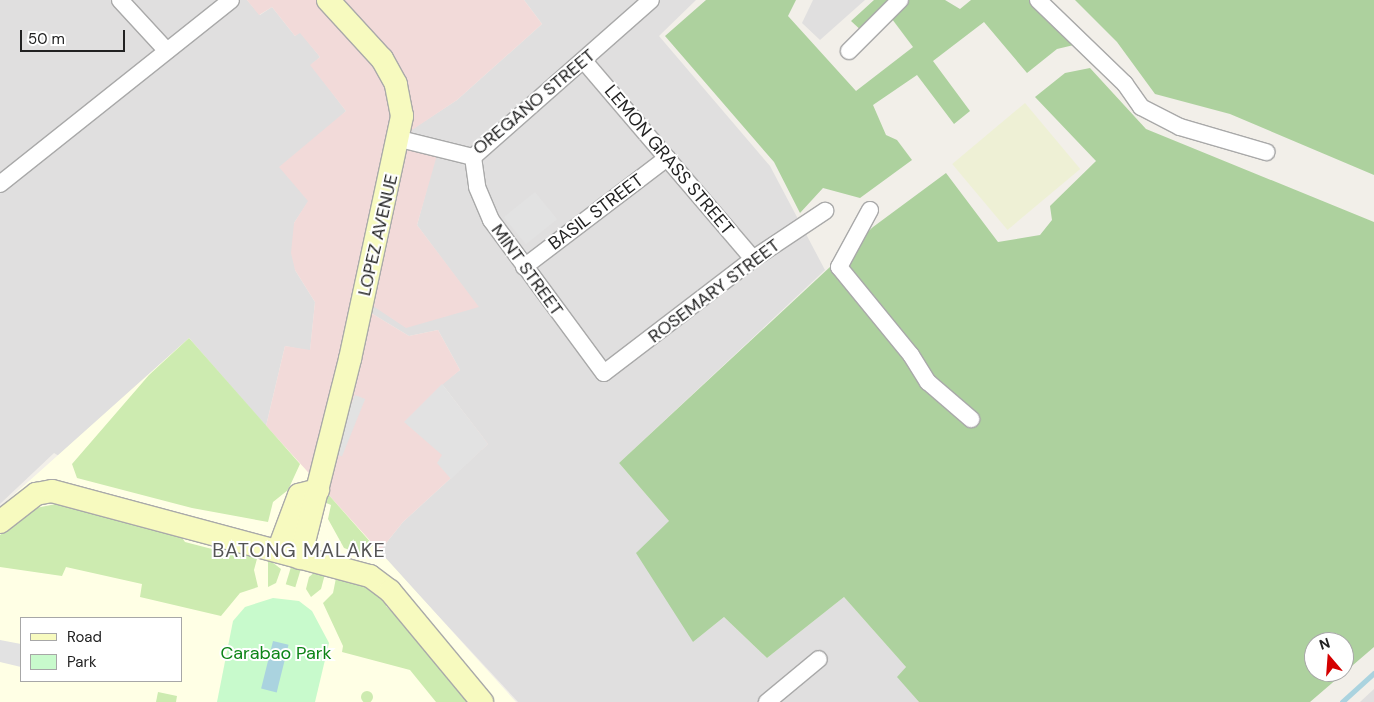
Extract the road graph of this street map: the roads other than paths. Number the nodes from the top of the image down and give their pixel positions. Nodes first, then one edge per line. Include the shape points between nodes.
1 (120, 0) edge
2 (231, 0) edge
3 (328, 0) edge
4 (651, 0) edge
5 (900, 0) edge
6 (1038, 0) edge
7 (167, 51) junction
8 (849, 51) dead end
9 (584, 60) junction
10 (400, 139) junction
11 (1266, 152) dead end
12 (473, 157) junction
13 (667, 158) junction
14 (0, 184) edge
15 (870, 210) dead end
16 (825, 211) dead end
17 (753, 259) junction
18 (524, 267) junction
19 (604, 373) joint
20 (971, 419) dead end
21 (318, 490) junction
22 (0, 522) edge
23 (278, 551) junction
24 (300, 558) junction
25 (819, 659) dead end
26 (482, 702) edge
27 (767, 702) edge

1 - 7 street
2 - 7 street
3 - 10 main road, LOPEZ AVENUE via 382,59 396,84 402,116
4 - 9 street, OREGANO STREET
5 - 8 street
6 - 11 street via 1125,84 1141,107 1180,127
7 - 14 street
9 - 12 street, OREGANO STREET
9 - 13 street, LEMON GRASS STREET
10 - 12 street, OREGANO STREET
10 - 21 main road, LOPEZ AVENUE
12 - 18 street, MINT STREET via 482,203
13 - 17 street, LEMON GRASS STREET
13 - 18 street, BASIL STREET
15 - 20 street via 839,267 911,355 928,382
16 - 17 street, ROSEMARY STREET
17 - 19 street, ROSEMARY STREET
18 - 19 street, MINT STREET
21 - 23 main road via 299,495
21 - 24 main road, LOPEZ AVENUE
22 - 23 main road via 36,494 52,491
23 - 24 main road
24 - 26 main road via 370,576 390,591
25 - 27 street

